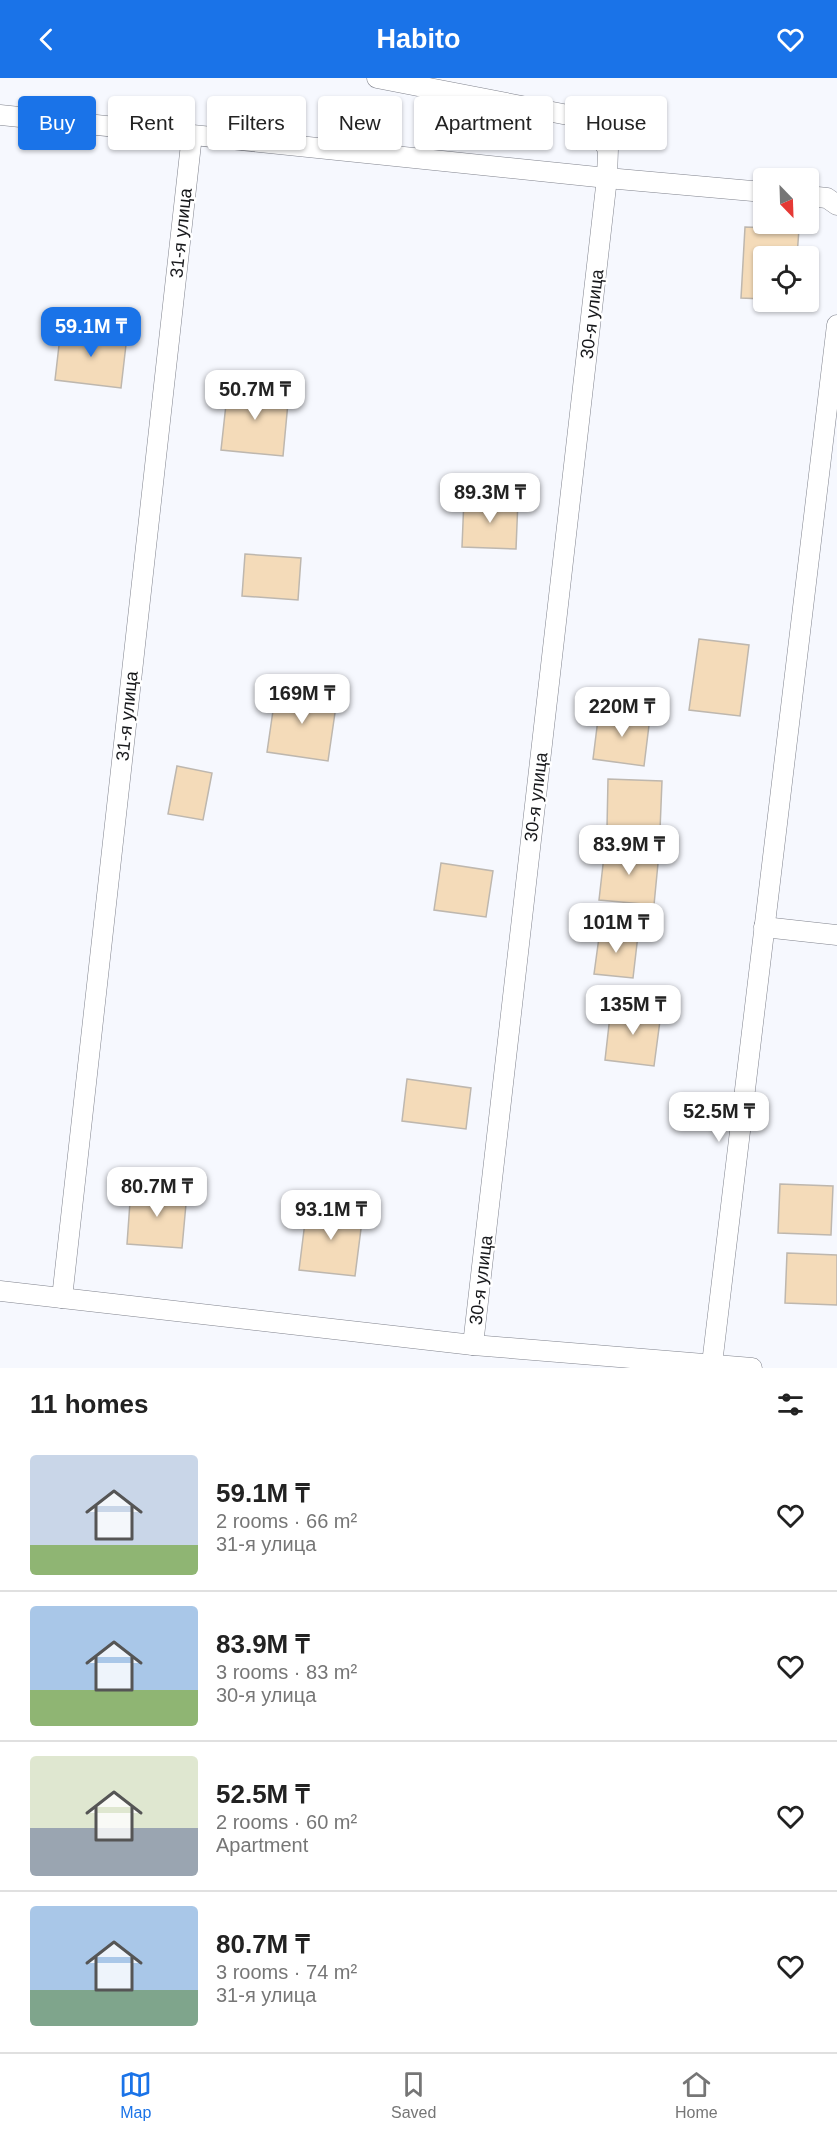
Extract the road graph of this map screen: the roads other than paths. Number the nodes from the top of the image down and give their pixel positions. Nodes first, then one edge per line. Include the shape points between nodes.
1 (377, 78) edge
2 (0, 115) edge
3 (108, 126) edge
4 (195, 135) edge
5 (190, 150) edge
6 (607, 178) junction
7 (753, 191) edge
8 (819, 197) edge
9 (837, 205) edge
10 (837, 326) edge
11 (764, 927) junction
12 (837, 934) edge
13 (0, 1291) edge
14 (62, 1298) junction
15 (473, 1345) junction
16 (712, 1364) junction
17 (752, 1368) edge

1 - 6 street, 30-я улица via 568,115 592,126 608,149
2 - 3 street
4 - 6 street
5 - 14 street, 31-я улица
6 - 7 street
6 - 15 street, 30-я улица
8 - 9 street
10 - 11 street
11 - 12 street
11 - 16 street
13 - 14 street
14 - 15 street
15 - 16 street
16 - 17 street

